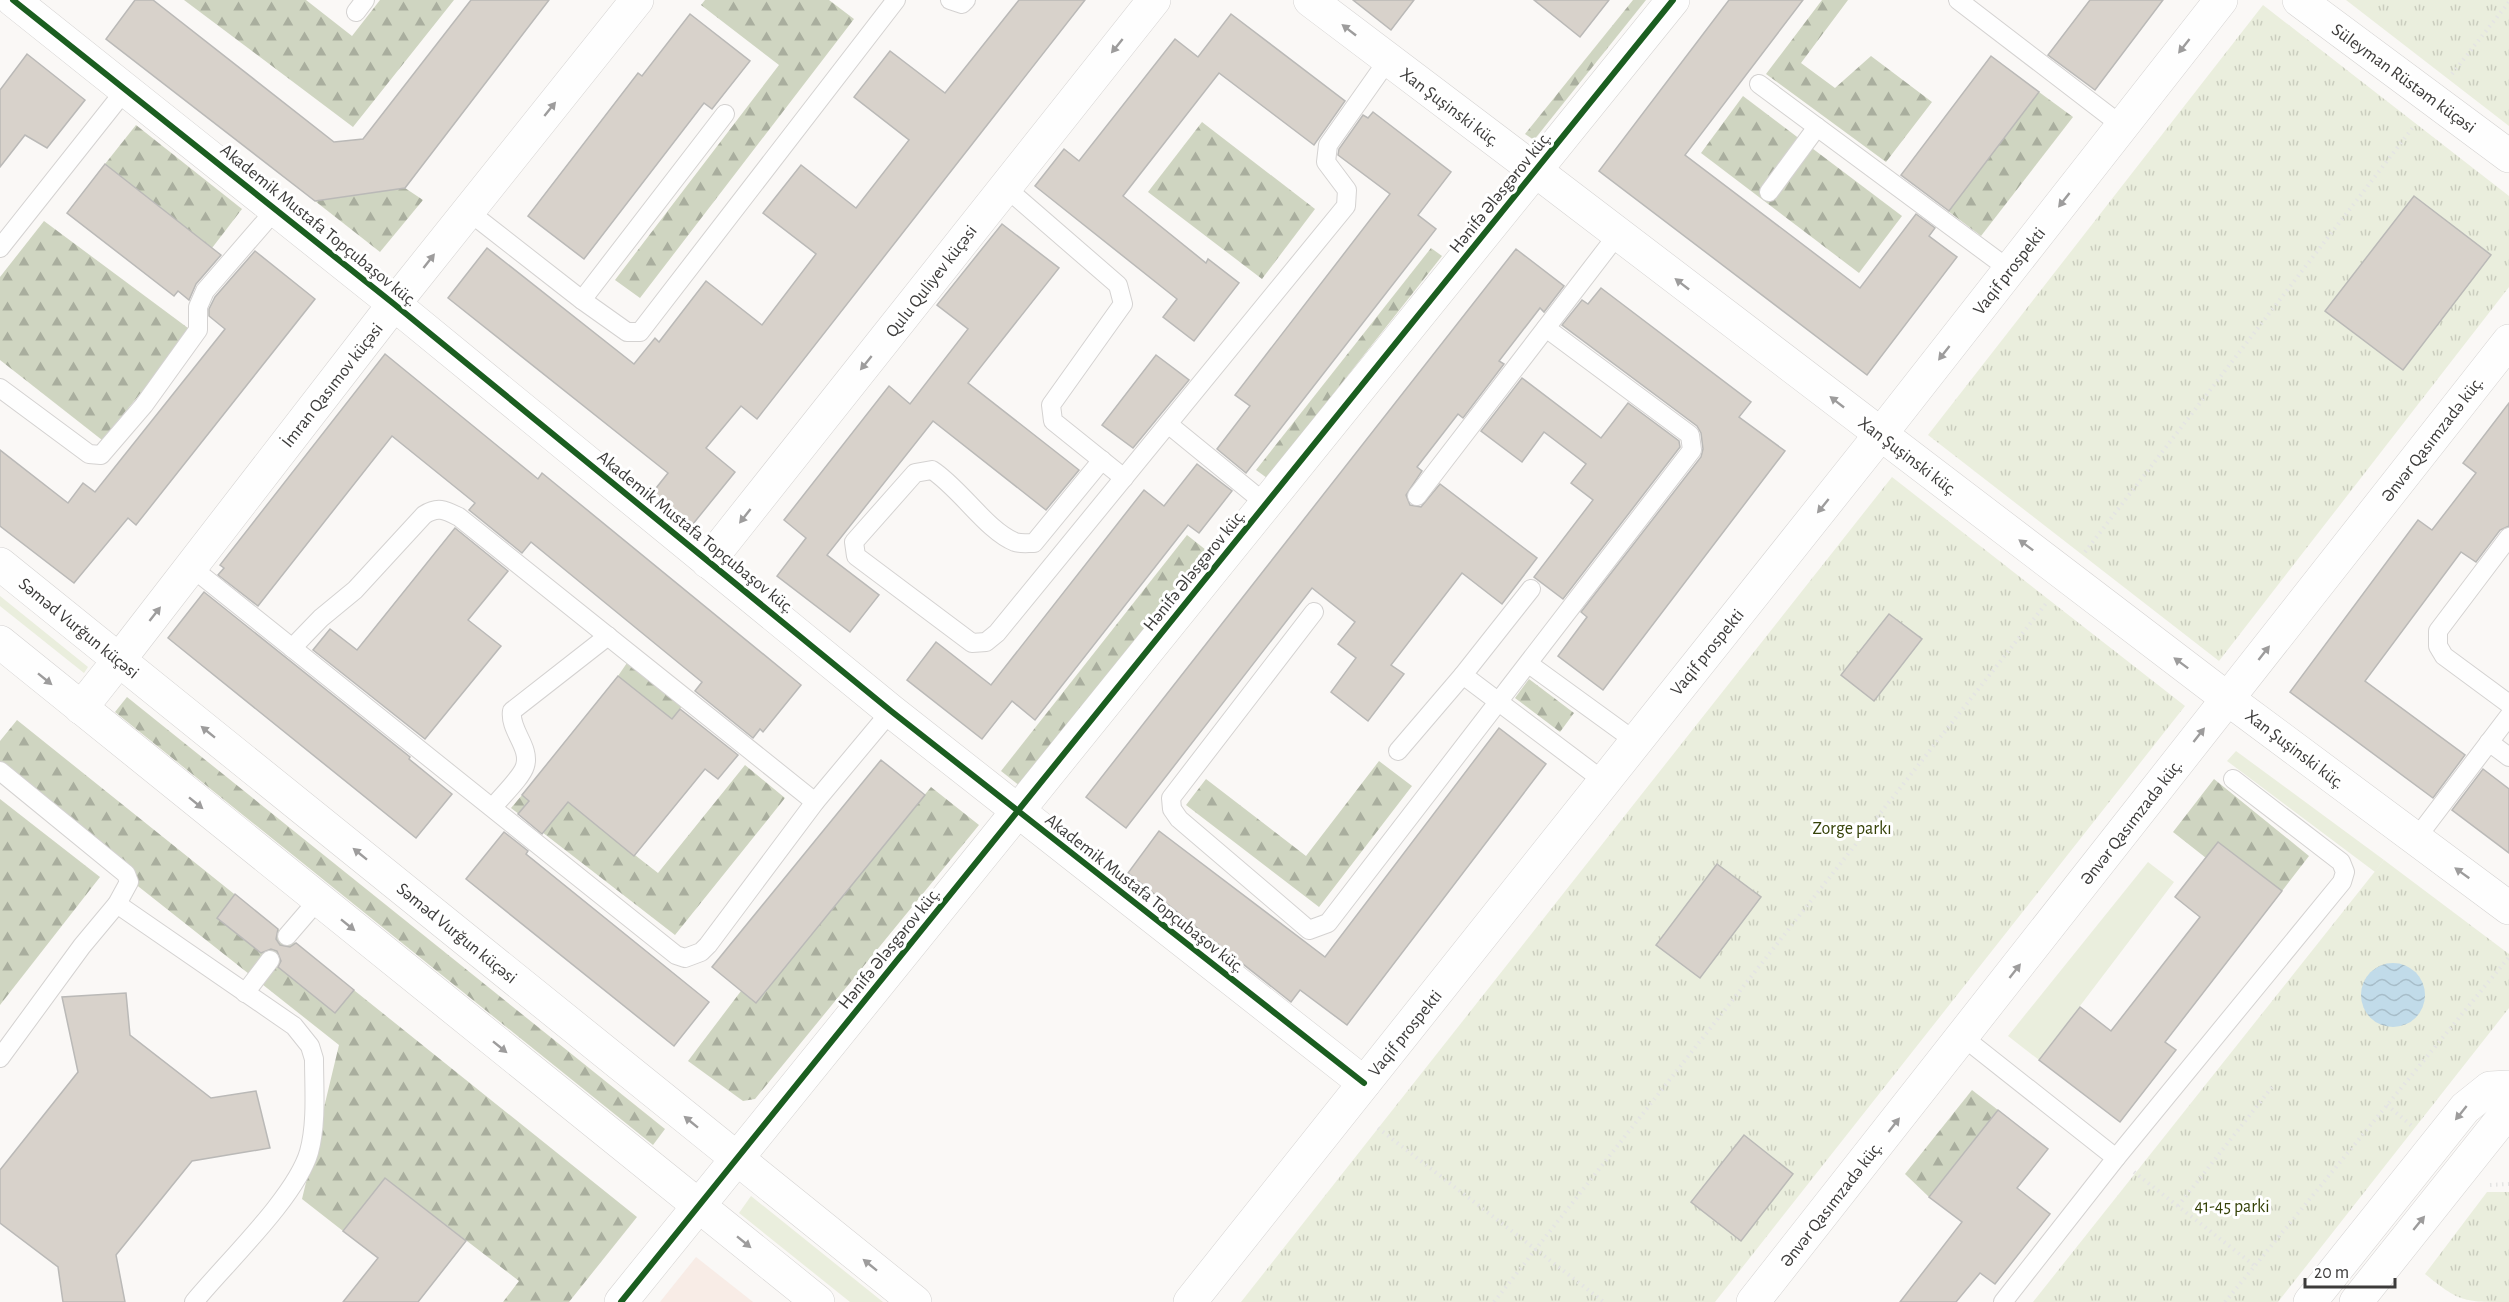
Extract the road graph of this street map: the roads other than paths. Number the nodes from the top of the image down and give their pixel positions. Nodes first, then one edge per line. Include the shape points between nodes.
1 (14, 0) edge
2 (896, 0) edge
3 (950, 0) edge
4 (966, 0) edge
5 (1154, 0) edge
6 (1310, 0) edge
7 (1673, 0) edge
8 (1958, 0) edge
9 (2220, 0) edge
10 (2298, 0) edge
11 (625, 4) edge
12 (1388, 60) junction
13 (1759, 84) dead end
14 (126, 89) junction
15 (725, 114) dead end
16 (2121, 125) junction
17 (1817, 127) junction
18 (2509, 156) edge
19 (1536, 171) junction
20 (1005, 187) junction
21 (1769, 192) dead end
22 (276, 209) junction
23 (468, 211) junction
24 (1618, 234) junction
25 (0, 248) edge
26 (2010, 270) junction
27 (582, 300) junction
28 (394, 304) junction
29 (1546, 328) junction
30 (2509, 341) edge
31 (0, 388) edge
32 (1168, 424) junction
33 (1880, 435) junction
34 (1102, 460) junction
35 (1124, 478) junction
36 (1417, 496) dead end
37 (1266, 504) junction
38 (2509, 537) edge
39 (708, 562) junction
40 (0, 564) edge
41 (192, 567) junction
42 (1531, 589) dead end
43 (1314, 612) dead end
44 (608, 636) junction
45 (0, 642) edge
46 (292, 648) junction
47 (119, 660) junction
48 (1529, 664) junction
49 (1463, 675) junction
50 (2228, 699) junction
51 (1499, 701) junction
52 (2509, 704) edge
53 (81, 708) junction
54 (891, 711) junction
55 (2509, 716) edge
56 (1635, 741) junction
57 (2489, 742) junction
58 (1398, 751) dead end
59 (2509, 757) edge
60 (0, 771) edge
61 (2233, 779) dead end
62 (1605, 782) junction
63 (815, 802) junction
64 (493, 807) junction
65 (1019, 813) junction
66 (2415, 840) junction
67 (318, 900) junction
68 (117, 904) junction
69 (2509, 908) edge
70 (287, 936) dead end
71 (270, 960) dead end
72 (245, 993) junction
73 (1963, 1037) junction
74 (0, 1058) edge
75 (1364, 1083) junction
76 (2509, 1087) edge
77 (2509, 1110) edge
78 (737, 1158) junction
79 (2116, 1158) junction
80 (698, 1206) junction
81 (194, 1302) edge
82 (621, 1302) edge
83 (818, 1302) edge
84 (915, 1302) edge
85 (1190, 1302) edge
86 (1753, 1302) edge
87 (2003, 1302) edge
88 (2310, 1302) edge
89 (2356, 1302) edge

1 - 14 street, Akademik Mustafa Topçubaşov küç.
2 - 27 lane via 640,332 627,332
3 - 4 lane via 962,4
5 -> 20 street, Qulu Quliyev küçəsi
12 -> 6 street, Xan Şuşinski küç.
7 - 19 street, Hənifə Ələsgərov küç.
8 - 16 lane
9 -> 16 street, Vaqif prospekti
10 - 18 street, Süleyman Rüstəm küçəsi
23 -> 11 street, İmran Qasımov küçəsi
12 - 19 street, Xan Şuşinski küç.
12 - 32 lane via 1328,145 1326,162 1347,190 1346,206
13 - 17 lane
14 - 22 street, Akademik Mustafa Topçubaşov küç.
14 - 25 lane
15 - 27 lane
16 -> 26 street, Vaqif prospekti
17 - 21 lane
17 - 26 lane
19 - 24 street, Xan Şuşinski küç.
19 - 37 street, Hənifə Ələsgərov küç.
20 - 34 lane via 1118,285 1123,304 1051,405 1053,421
20 -> 39 street, Qulu Quliyev küçəsi
22 - 28 street, Akademik Mustafa Topçubaşov küç.
22 - 31 lane via 206,291 198,308 198,330 144,405 101,455 90,454
23 - 27 lane
28 -> 23 street, İmran Qasımov küçəsi
24 - 29 lane
33 -> 24 street, Xan Şuşinski küç.
26 -> 33 street, Vaqif prospekti
28 - 39 street, Akademik Mustafa Topçubaşov küç.
28 - 41 street, İmran Qasımov küçəsi
29 - 36 lane
29 - 48 lane via 1690,435 1692,450
50 -> 30 street, Ənvər Qasımzadə küç.
32 - 35 lane
32 - 37 lane
50 -> 33 street, Xan Şuşinski küç.
33 -> 56 street, Vaqif prospekti
34 - 35 lane
34 - 35 lane via 1034,543 1018,543 1004,537 948,480 932,470 915,473 854,542 856,555 972,643 986,642
37 - 65 street, Hənifə Ələsgərov küç.
38 - 52 lane via 2438,631 2438,646 2444,656
39 - 54 street, Akademik Mustafa Topçubaşov küç.
40 - 47 street, Səməd Vurğun küçəsi
41 - 46 lane
47 -> 41 street, İmran Qasımov küçəsi
42 - 49 lane
43 - 51 lane via 1171,798 1179,819 1309,930 1328,922
44 - 46 lane via 459,517 433,509
44 - 63 lane
44 - 64 lane via 512,711 510,721 525,754 525,766
45 -> 53 street
46 - 64 lane
47 - 53 street, İmran Qasımov küçəsi
78 -> 47 street, Səməd Vurğun küçəsi
48 - 51 lane
48 - 56 lane
49 - 51 lane
49 - 58 lane
50 - 66 street, Xan Şuşinski küç.
73 -> 50 street, Ənvər Qasımzadə küç.
51 - 62 lane
53 -> 67 street
54 - 63 lane
54 - 65 street, Akademik Mustafa Topçubaşov küç.
55 - 57 lane
56 - 62 street, Vaqif prospekti
57 - 59 lane
57 - 66 lane
60 - 68 lane via 126,874 129,882
61 - 79 lane via 2341,862 2345,872 2342,882
62 - 75 street, Vaqif prospekti
63 - 64 lane via 708,945 702,952 685,958 676,955
65 - 75 street, Akademik Mustafa Topçubaşov küç.
65 - 78 street, Hənifə Ələsgərov küç.
69 -> 66 street, Xan Şuşinski küç.
67 - 70 lane
67 -> 80 street
68 - 72 lane
68 - 74 lane
71 - 72 lane
72 - 81 lane via 294,1026 310,1046 314,1059 310,1150 302,1169 269,1215
73 - 79 lane
86 -> 73 street, Ənvər Qasımzadə küç.
75 - 85 street, Vaqif prospekti
76 -> 88 street via 2490,1088 2465,1108
89 -> 77 street
78 - 80 street, Hənifə Ələsgərov küç.
84 -> 78 street, Səməd Vurğun küçəsi
79 - 87 lane
80 - 82 street
80 -> 83 street

